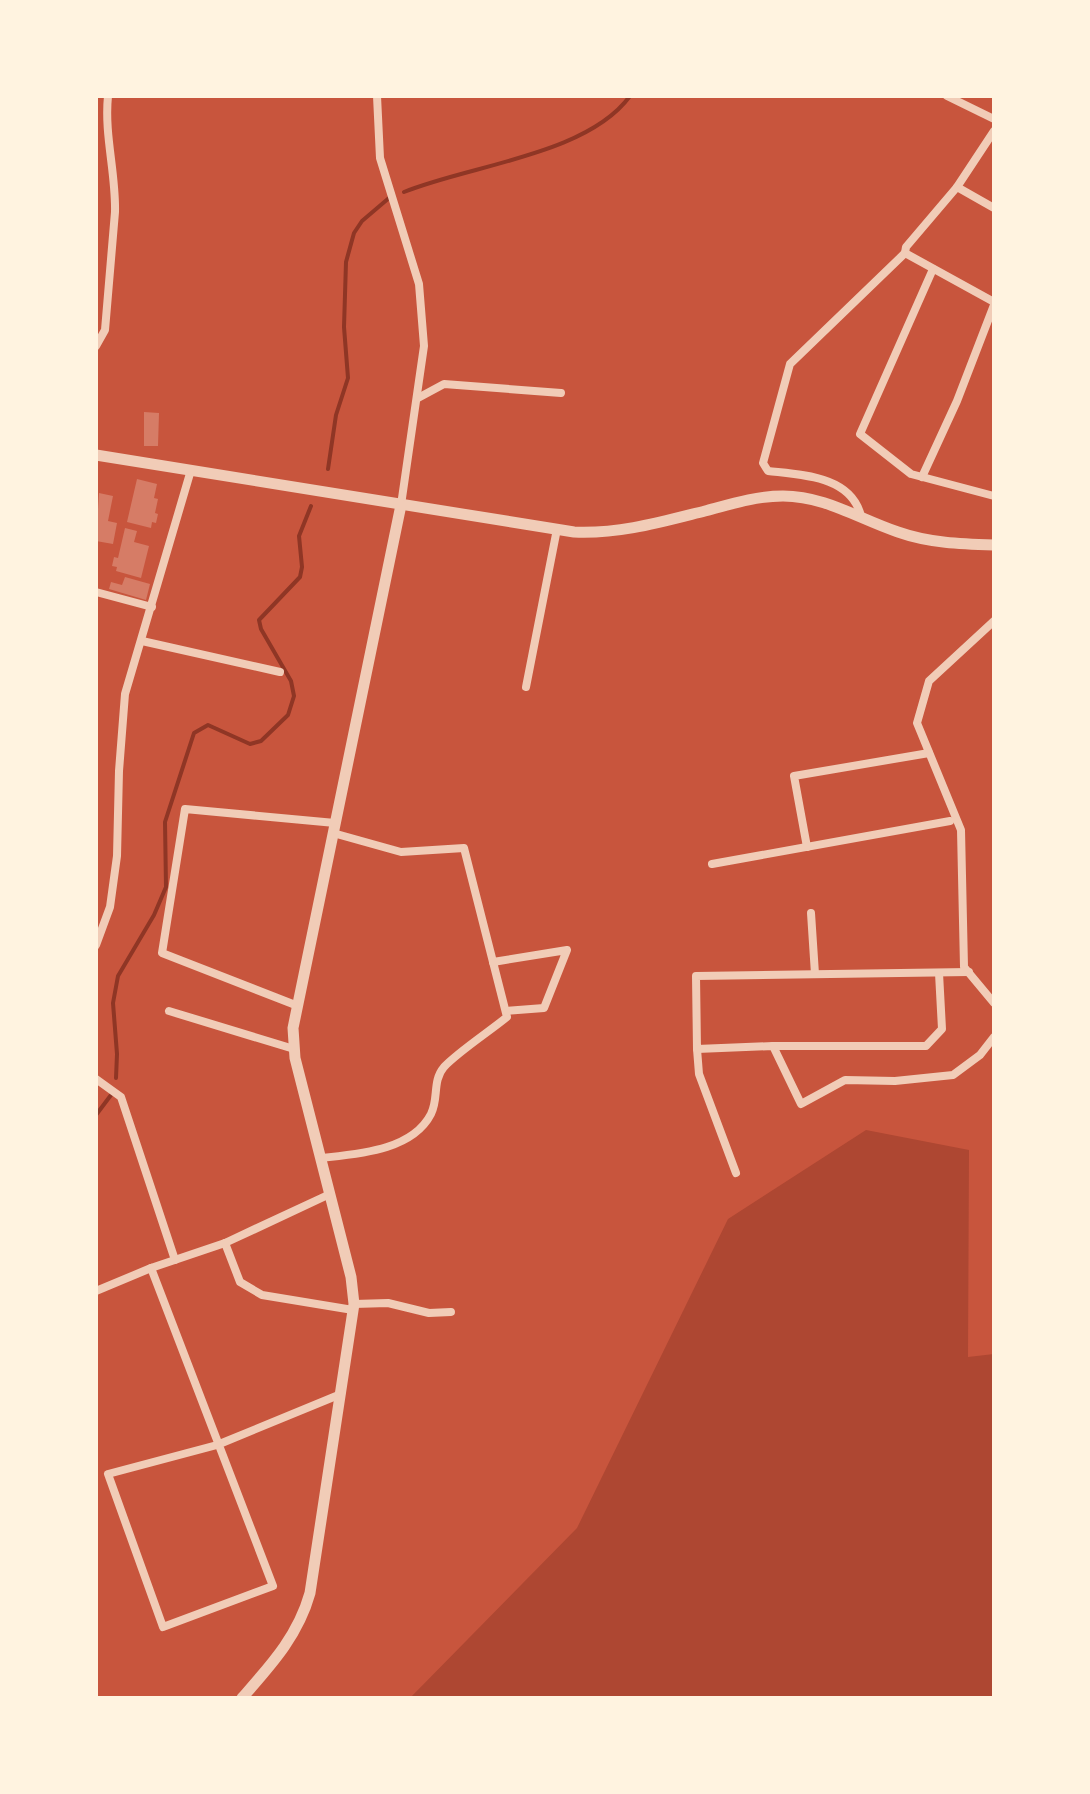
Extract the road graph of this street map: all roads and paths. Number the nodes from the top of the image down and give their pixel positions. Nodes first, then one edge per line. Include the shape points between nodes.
1 (108, 96) edge
2 (377, 96) edge
3 (947, 96) edge
4 (994, 119) edge
5 (994, 131) edge
6 (957, 187) junction
7 (994, 208) edge
8 (905, 253) junction
9 (933, 269) junction
10 (994, 303) edge
11 (96, 346) edge
12 (561, 393) dead end
13 (418, 398) junction
14 (96, 455) edge
15 (191, 470) junction
16 (922, 477) junction
17 (994, 496) edge
18 (401, 505) junction
19 (861, 516) junction
20 (557, 529) junction
21 (994, 545) edge
22 (96, 592) edge
23 (152, 607) junction
24 (994, 621) edge
25 (142, 641) junction
26 (280, 672) dead end
27 (526, 687) dead end
28 (929, 753) junction
29 (950, 821) dead end
30 (334, 828) junction
31 (807, 847) junction
32 (712, 864) dead end
33 (811, 913) dead end
34 (96, 945) edge
35 (493, 962) junction
36 (969, 972) junction
37 (939, 973) junction
38 (815, 974) junction
39 (994, 1003) edge
40 (298, 1006) junction
41 (169, 1011) dead end
42 (506, 1011) junction
43 (994, 1037) edge
44 (773, 1046) junction
45 (294, 1049) junction
46 (697, 1049) junction
47 (96, 1079) edge
48 (321, 1158) junction
49 (736, 1173) dead end
50 (330, 1194) junction
51 (225, 1243) junction
52 (175, 1260) junction
53 (151, 1268) junction
54 (96, 1291) edge
55 (354, 1307) junction
56 (451, 1312) dead end
57 (341, 1394) junction
58 (217, 1445) junction
59 (242, 1698) edge

1 - 11 street via 116,192 105,330
2 - 13 street via 380,158 419,284 424,346
3 - 4 street
5 - 6 street
6 - 7 street
6 - 8 street
8 - 9 street
8 - 19 street via 790,364 763,463 768,471 810,476 849,492
9 - 10 street
9 - 16 street via 860,434
10 - 16 street
12 - 13 street via 444,384
13 - 18 street
14 - 15 street
15 - 18 street
15 - 23 street
16 - 17 street
18 - 20 street
18 - 30 street
19 - 20 street via 785,496 755,498 615,532
19 - 21 street via 929,541
20 - 27 street
22 - 23 street
23 - 25 street
24 - 28 street via 929,681 917,723
25 - 26 street
25 - 34 street via 125,694 117,856 110,907
28 - 31 street via 794,776
28 - 36 street via 961,830 964,967
29 - 31 street
30 - 35 street via 401,852 464,848
30 - 40 street
30 - 40 street via 185,809 162,953
31 - 32 street
33 - 38 street
35 - 42 street
35 - 42 street via 567,950 544,1008
36 - 37 street
36 - 39 street
37 - 38 street
37 - 44 street via 942,1029 926,1046
38 - 46 street via 696,976
40 - 45 street
41 - 45 street
42 - 48 street via 507,1017 443,1068 430,1116 408,1137 389,1147
43 - 44 street via 953,1075 845,1080 801,1104
44 - 46 street
45 - 48 street
46 - 49 street via 699,1074
47 - 52 street via 121,1097
48 - 50 street
50 - 51 street
50 - 55 street
51 - 52 street
51 - 55 street via 240,1282 262,1295
52 - 53 street
53 - 54 street
53 - 58 street
55 - 56 street via 388,1303 429,1313
55 - 57 street
57 - 58 street
57 - 59 street via 303,1619
58 - 58 street via 108,1474 163,1627 273,1586

